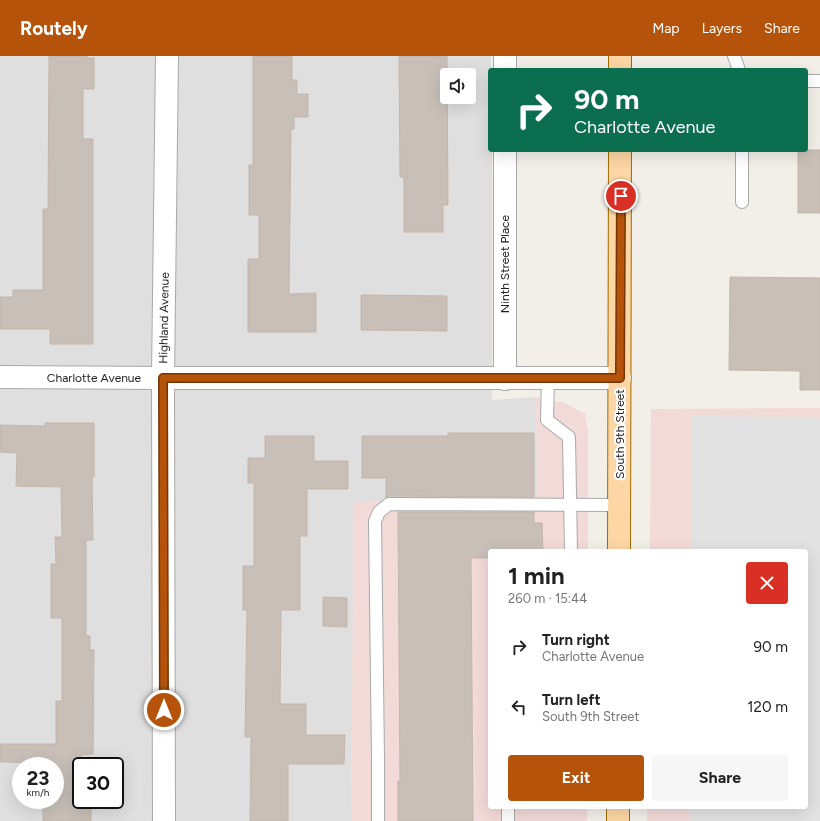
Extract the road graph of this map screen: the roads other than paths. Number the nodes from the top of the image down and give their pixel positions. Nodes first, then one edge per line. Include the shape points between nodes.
1 (167, 56) edge
2 (505, 56) edge
3 (620, 56) edge
4 (734, 56) edge
5 (505, 68) edge
6 (620, 68) edge
7 (738, 68) edge
8 (808, 81) edge
9 (820, 81) edge
10 (505, 152) edge
11 (620, 152) edge
12 (742, 152) edge
13 (742, 202) dead end
14 (0, 377) edge
15 (163, 378) junction
16 (548, 378) junction
17 (620, 378) junction
18 (505, 379) junction
19 (570, 505) junction
20 (619, 505) junction
21 (571, 549) edge
22 (619, 549) edge
23 (508, 809) edge
24 (618, 809) edge
25 (164, 821) edge
26 (378, 821) edge
27 (508, 821) edge
28 (618, 821) edge

1 - 15 street, Highland Avenue
2 - 5 street
3 - 6 main road
4 - 7 lane
8 - 9 lane
10 - 18 street, Ninth Street Place
11 - 17 main road, South 9th Street
12 - 13 lane
14 - 15 street, Charlotte Avenue
15 - 18 street, Charlotte Avenue
15 - 25 street, Highland Avenue
16 - 17 street, Charlotte Avenue
16 - 18 street, Charlotte Avenue
16 - 19 lane via 547,420 569,437
17 - 20 main road, South 9th Street
19 - 20 lane
19 - 21 lane
19 - 26 lane via 389,504 379,512 375,521
20 - 22 main road, South 9th Street
23 - 27 lane
24 - 28 main road

